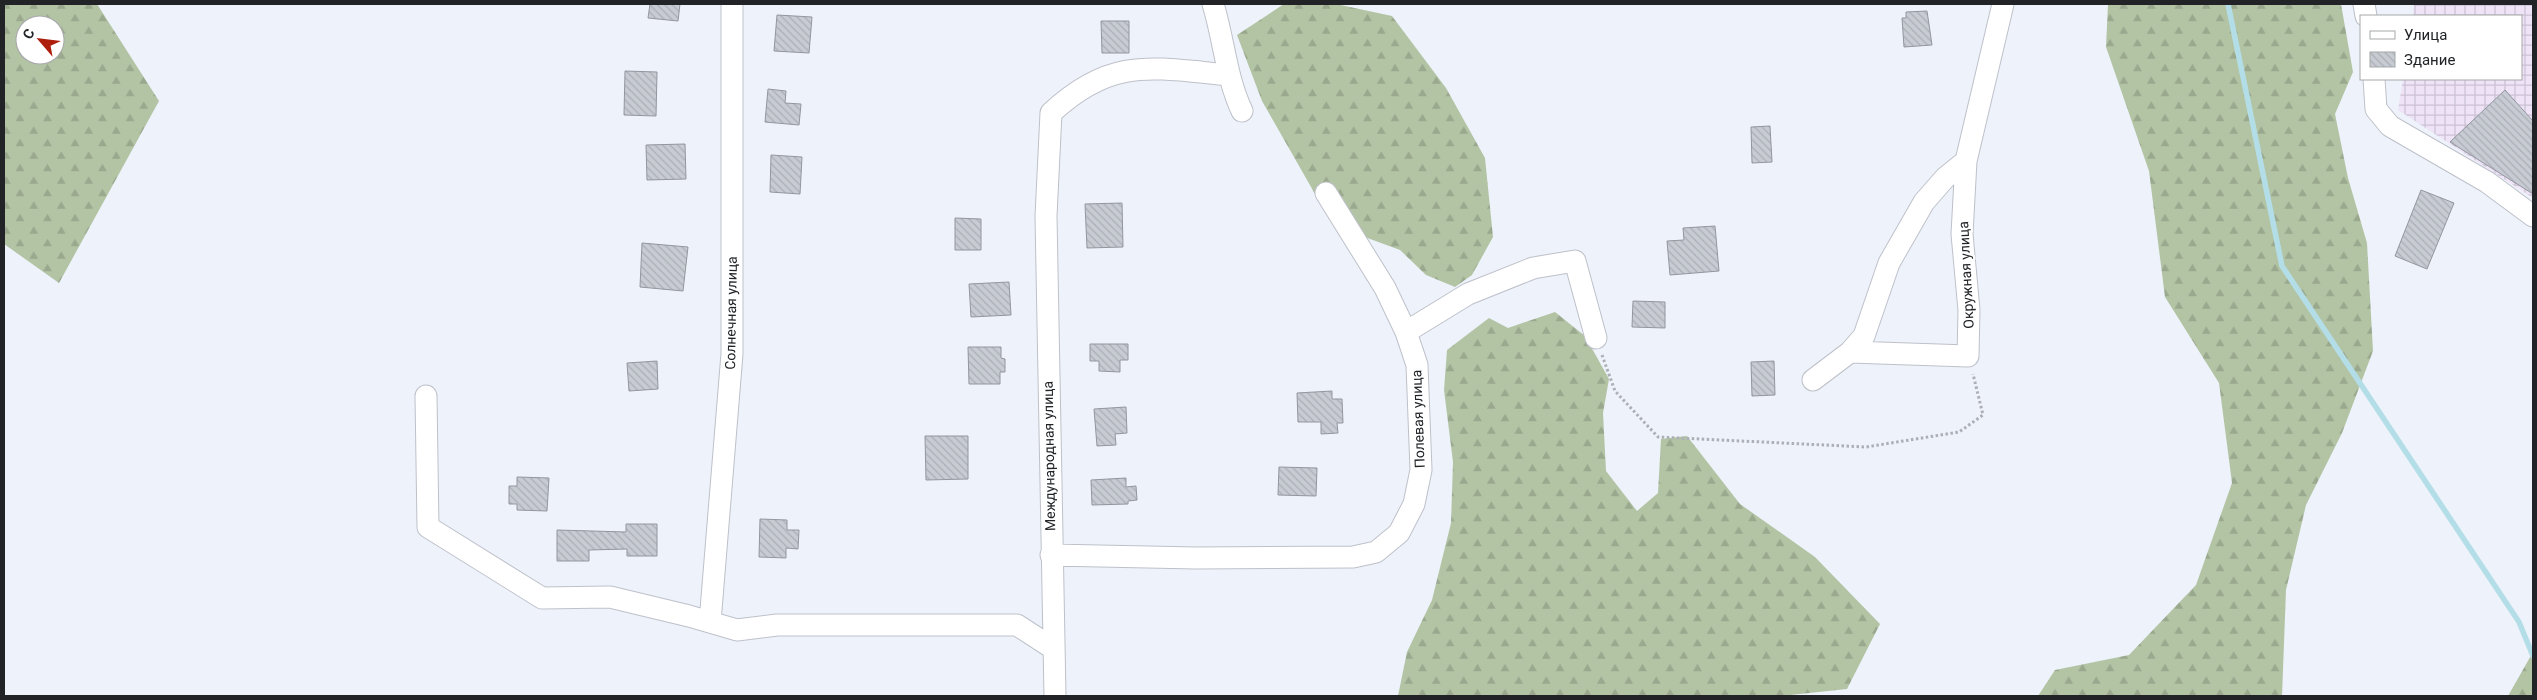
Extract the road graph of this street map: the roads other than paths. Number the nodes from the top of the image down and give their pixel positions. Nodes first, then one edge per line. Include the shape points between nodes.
1 (732, 4) edge
2 (1212, 4) edge
3 (2003, 4) edge
4 (1229, 75) junction
5 (2374, 80) edge
6 (1242, 112) dead end
7 (1966, 160) junction
8 (1326, 193) dead end
9 (2533, 216) edge
10 (1406, 332) junction
11 (1596, 338) road end
12 (1850, 352) junction
13 (1813, 380) dead end
14 (426, 396) dead end
15 (1051, 555) junction
16 (710, 622) junction
17 (1054, 650) junction
18 (1055, 696) edge

1 - 16 street, Солнечная улица via 732,354
2 - 4 street
3 - 7 street, Окружная улица
4 - 6 street
4 - 15 street, Международная улица via 1166,68 1136,69 1113,74 1082,89 1051,113 1046,216
5 - 9 street via 2376,109 2390,126 2487,182
7 - 12 street via 1924,202 1888,263 1864,336
7 - 12 street, Окружная улица via 1962,234 1969,310 1968,356
8 - 10 street, Полевая улица via 1385,288
10 - 11 street via 1468,294 1533,268 1575,260
10 - 15 street, Полевая улица via 1417,365 1421,470 1414,504 1399,533 1376,552 1353,557
12 - 13 street
14 - 16 street via 428,527 542,598 610,597
15 - 17 street, Международная улица
16 - 17 street via 737,630 777,625 1017,625
17 - 18 street, Международная улица

